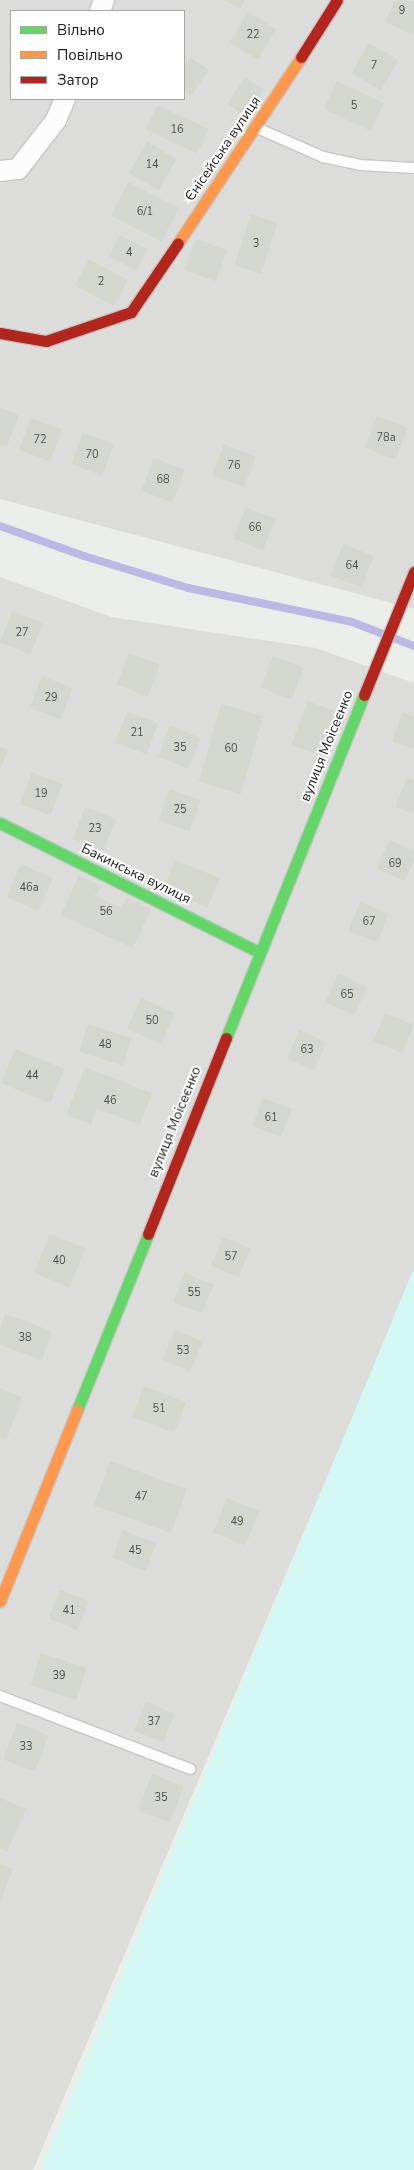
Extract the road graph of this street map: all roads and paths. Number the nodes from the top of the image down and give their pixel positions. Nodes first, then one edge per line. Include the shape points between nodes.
1 (337, 0) edge
2 (65, 100) edge
3 (256, 127) junction
4 (414, 168) edge
5 (0, 171) edge
6 (0, 333) edge
7 (414, 572) edge
8 (0, 823) edge
9 (259, 952) junction
10 (0, 1601) edge
11 (0, 1696) edge
12 (190, 1769) dead end

1 - 3 street, Єнісейська вулиця
2 - 5 street via 56,120 18,168
3 - 4 lane via 323,157 360,165
3 - 6 street, Єнісейська вулиця via 131,312 46,341
7 - 9 street, вулиця Моісеєнко
8 - 9 street, Бакинська вулиця
9 - 10 street, вулиця Моісеєнко
11 - 12 lane

